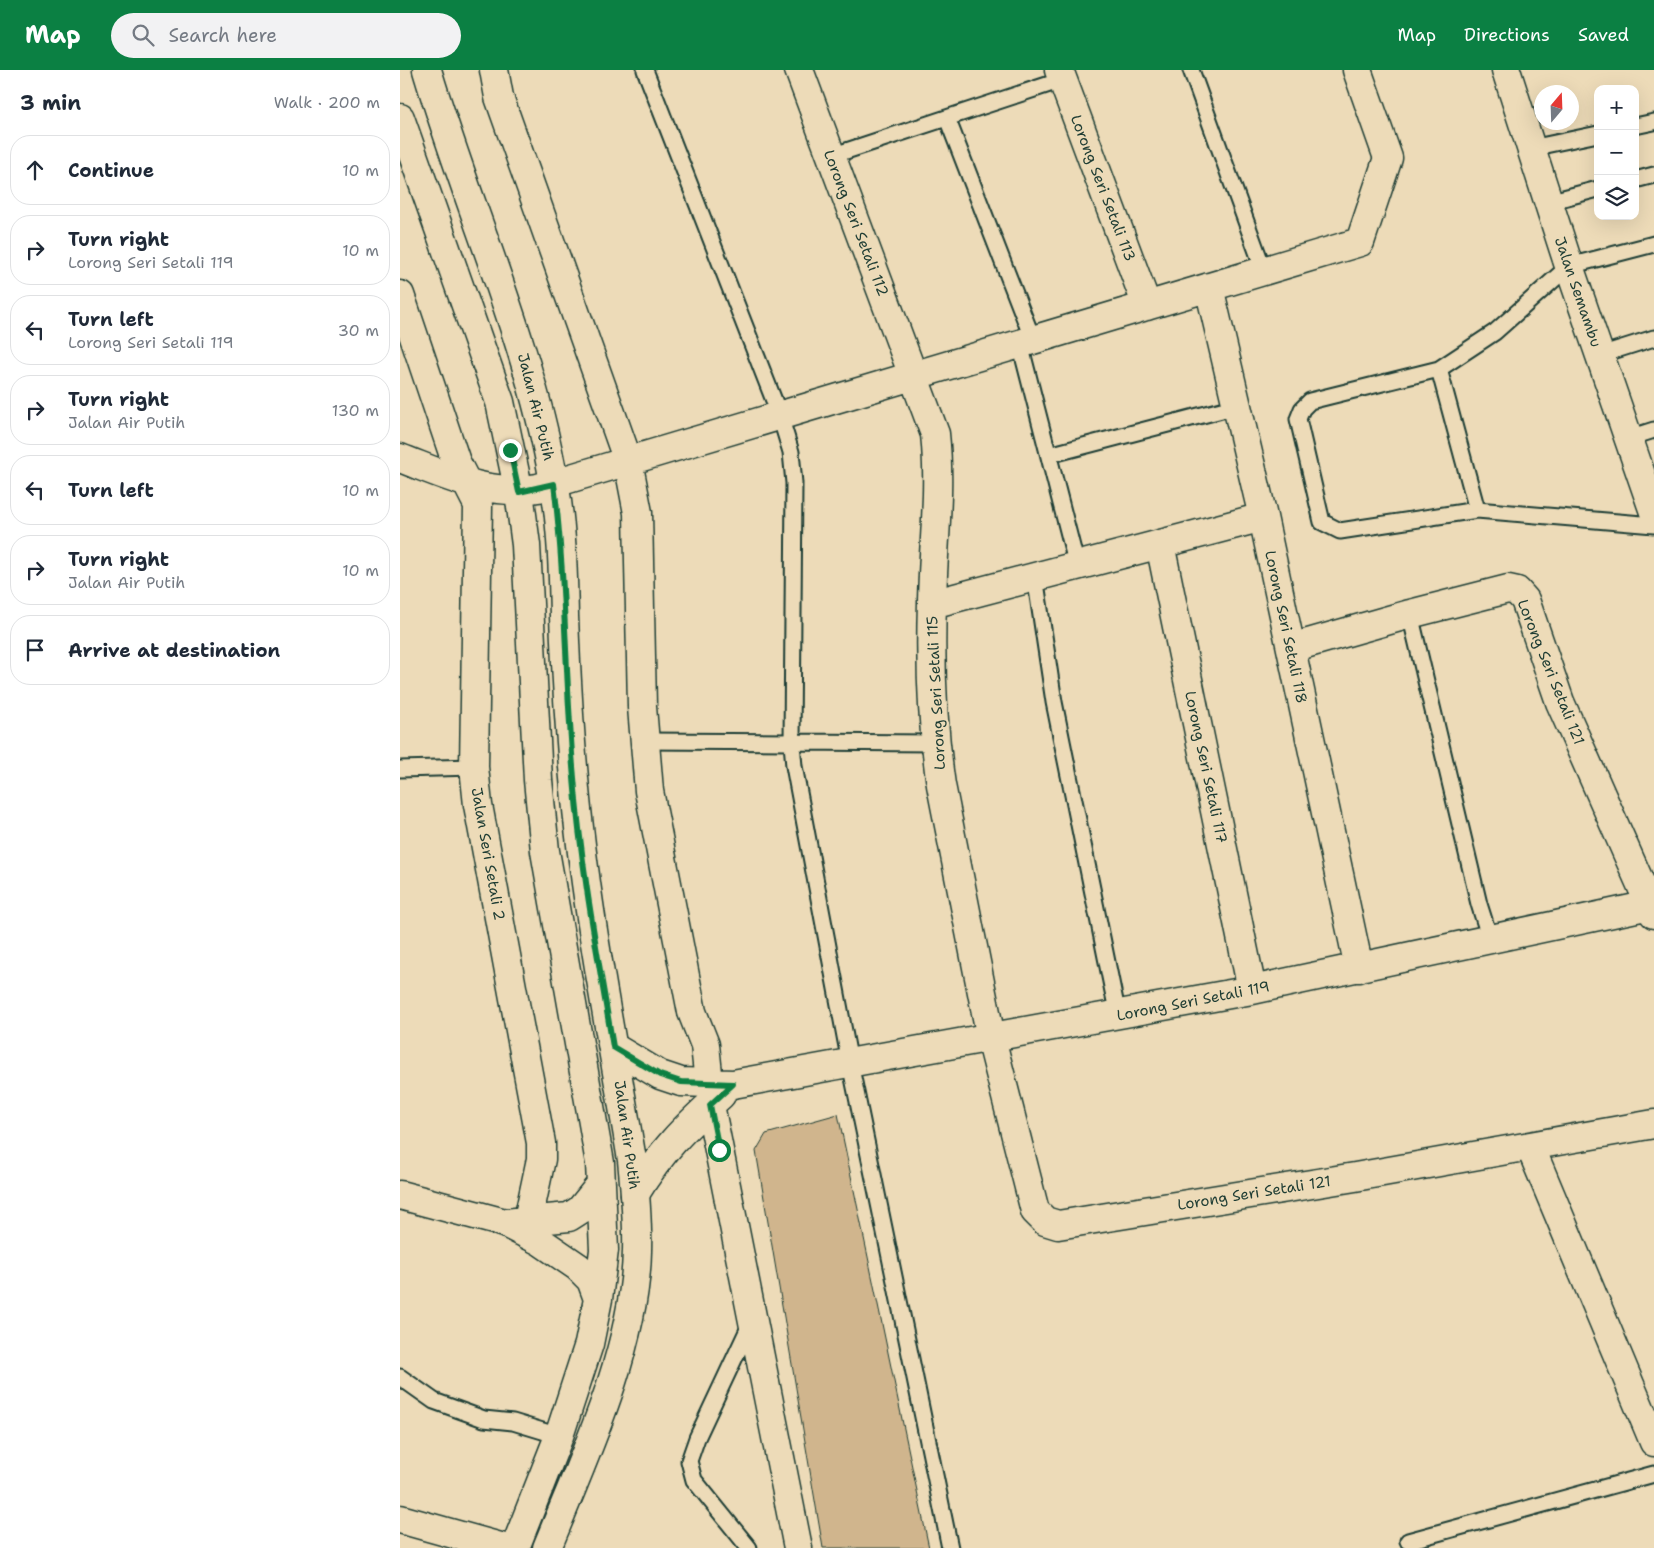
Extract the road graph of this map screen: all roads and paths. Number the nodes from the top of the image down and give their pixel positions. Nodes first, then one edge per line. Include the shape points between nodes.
1 (427, 70) edge
2 (494, 70) edge
3 (645, 70) edge
4 (799, 70) edge
5 (1190, 70) edge
6 (1357, 70) edge
7 (1506, 70) edge
8 (1060, 75) edge
9 (947, 118) junction
10 (1654, 122) edge
11 (401, 125) edge
12 (1639, 125) edge
13 (1594, 135) edge
14 (1531, 148) junction
15 (831, 156) junction
16 (1654, 175) edge
17 (1639, 179) edge
18 (1594, 190) edge
19 (1548, 202) junction
20 (1654, 244) edge
21 (1569, 266) junction
22 (1264, 271) junction
23 (1209, 287) junction
24 (400, 295) edge
25 (1147, 306) junction
26 (1654, 338) edge
27 (1026, 342) junction
28 (1600, 355) junction
29 (1439, 369) junction
30 (914, 376) junction
31 (1238, 406) junction
32 (780, 416) junction
33 (1641, 434) edge
34 (1049, 455) junction
35 (400, 458) edge
36 (628, 461) junction
37 (468, 484) junction
38 (554, 484) junction
39 (519, 492) junction
40 (1477, 510) junction
41 (1654, 512) edge
42 (1263, 517) junction
43 (1654, 525) edge
44 (1160, 544) junction
45 (1078, 566) junction
46 (1035, 576) junction
47 (932, 604) junction
48 (1410, 614) junction
49 (1291, 648) junction
50 (644, 741) junction
51 (935, 743) junction
52 (792, 744) junction
53 (474, 767) junction
54 (400, 769) edge
55 (1652, 909) edge
56 (1490, 939) junction
57 (1358, 968) junction
58 (1252, 990) junction
59 (1118, 1016) junction
60 (991, 1038) junction
61 (613, 1047) junction
62 (850, 1063) junction
63 (718, 1091) junction
64 (1654, 1124) edge
65 (1530, 1146) junction
66 (601, 1184) junction
67 (635, 1194) junction
68 (400, 1195) edge
69 (516, 1222) junction
70 (598, 1299) junction
71 (753, 1320) junction
72 (400, 1377) edge
73 (559, 1436) junction
74 (1654, 1442) edge
75 (1654, 1474) edge
76 (400, 1519) edge
77 (1408, 1540) dead end
78 (504, 1548) edge
79 (515, 1548) edge
80 (547, 1548) edge
81 (749, 1548) edge
82 (798, 1548) edge
83 (950, 1548) edge

1 - 38 street, Jalan Air Putih via 517,335 536,401
2 - 36 street via 499,97
3 - 32 lane
4 - 15 street, Lorong Seri Setali 112
5 - 22 lane
6 - 22 street via 1388,158 1360,242
7 - 14 street, Jalan Semambu
8 - 9 lane
8 - 25 street, Lorong Seri Setali 113
9 - 15 lane
9 - 27 lane
10 - 12 lane
11 - 39 street, Jalan Air Putih via 500,402
13 - 14 lane
14 - 19 street, Jalan Semambu
15 - 30 street, Lorong Seri Setali 112
16 - 17 lane
18 - 19 lane
19 - 21 street, Jalan Semambu
20 - 21 lane
21 - 28 street, Jalan Semambu
21 - 29 lane via 1495,332
22 - 23 street
23 - 25 street
23 - 31 street, Lorong Seri Setali 118
24 - 37 street, Jalan Seri Setali 2 via 456,462
25 - 27 street
26 - 28 lane
27 - 30 street
27 - 34 lane
28 - 33 street, Jalan Semambu
29 - 40 lane
29 - 40 lane via 1310,401 1302,409 1298,419 1322,522 1340,531
30 - 32 street
30 - 47 street, Lorong Seri Setali 115 via 935,434 938,465
31 - 34 lane
31 - 42 street, Lorong Seri Setali 118
32 - 36 street
32 - 52 lane via 794,483
33 - 41 street, Jalan Semambu
34 - 45 lane
35 - 37 street
36 - 38 street
36 - 50 street via 638,513
37 - 39 street
37 - 53 street, Jalan Seri Setali 2 via 478,504
38 - 39 street
38 - 61 street, Jalan Air Putih via 562,545 568,704 580,849
39 - 66 street, Jalan Air Putih via 526,545 538,780 545,852 600,1163
40 - 43 lane
42 - 44 street
42 - 49 street, Lorong Seri Setali 118
44 - 45 street
44 - 58 street, Lorong Seri Setali 117
45 - 46 street
46 - 47 street
46 - 59 lane via 1054,702
47 - 51 street, Lorong Seri Setali 115
48 - 49 street, Lorong Seri Setali 121
48 - 55 street, Lorong Seri Setali 121 via 1508,589 1517,591 1524,600 1560,702
48 - 56 lane
49 - 57 street, Lorong Seri Setali 118
50 - 52 lane
50 - 63 street via 649,791 692,1012
51 - 52 lane
51 - 60 street, Lorong Seri Setali 115
52 - 62 lane
53 - 54 lane
53 - 69 street, Jalan Seri Setali 2 via 478,805 541,1143 541,1159
55 - 56 street, Lorong Seri Setali 119
56 - 57 street, Lorong Seri Setali 119
57 - 58 street, Lorong Seri Setali 119
58 - 59 street, Lorong Seri Setali 119
59 - 60 street, Lorong Seri Setali 119
60 - 62 street, Lorong Seri Setali 119
60 - 65 street, Lorong Seri Setali 121 via 1035,1211 1045,1221 1058,1225
61 - 63 street, Lorong Seri Setali 119 via 660,1075
61 - 67 street, Jalan Air Putih
62 - 63 street, Lorong Seri Setali 119
62 - 83 lane
63 - 67 street via 666,1148
63 - 71 street
64 - 65 street, Lorong Seri Setali 121
65 - 74 street
66 - 69 street via 580,1210 569,1217
66 - 70 street, Jalan Air Putih via 604,1250
67 - 80 street, Jalan Air Putih via 638,1252 631,1307 620,1352 592,1437
68 - 69 street
69 - 70 street via 578,1267 590,1280
70 - 73 street, Jalan Air Putih via 589,1344
71 - 81 lane via 689,1461 694,1480
71 - 82 street
72 - 73 lane via 434,1401 484,1419 513,1422
73 - 79 street, Jalan Air Putih
75 - 77 lane
76 - 78 street

